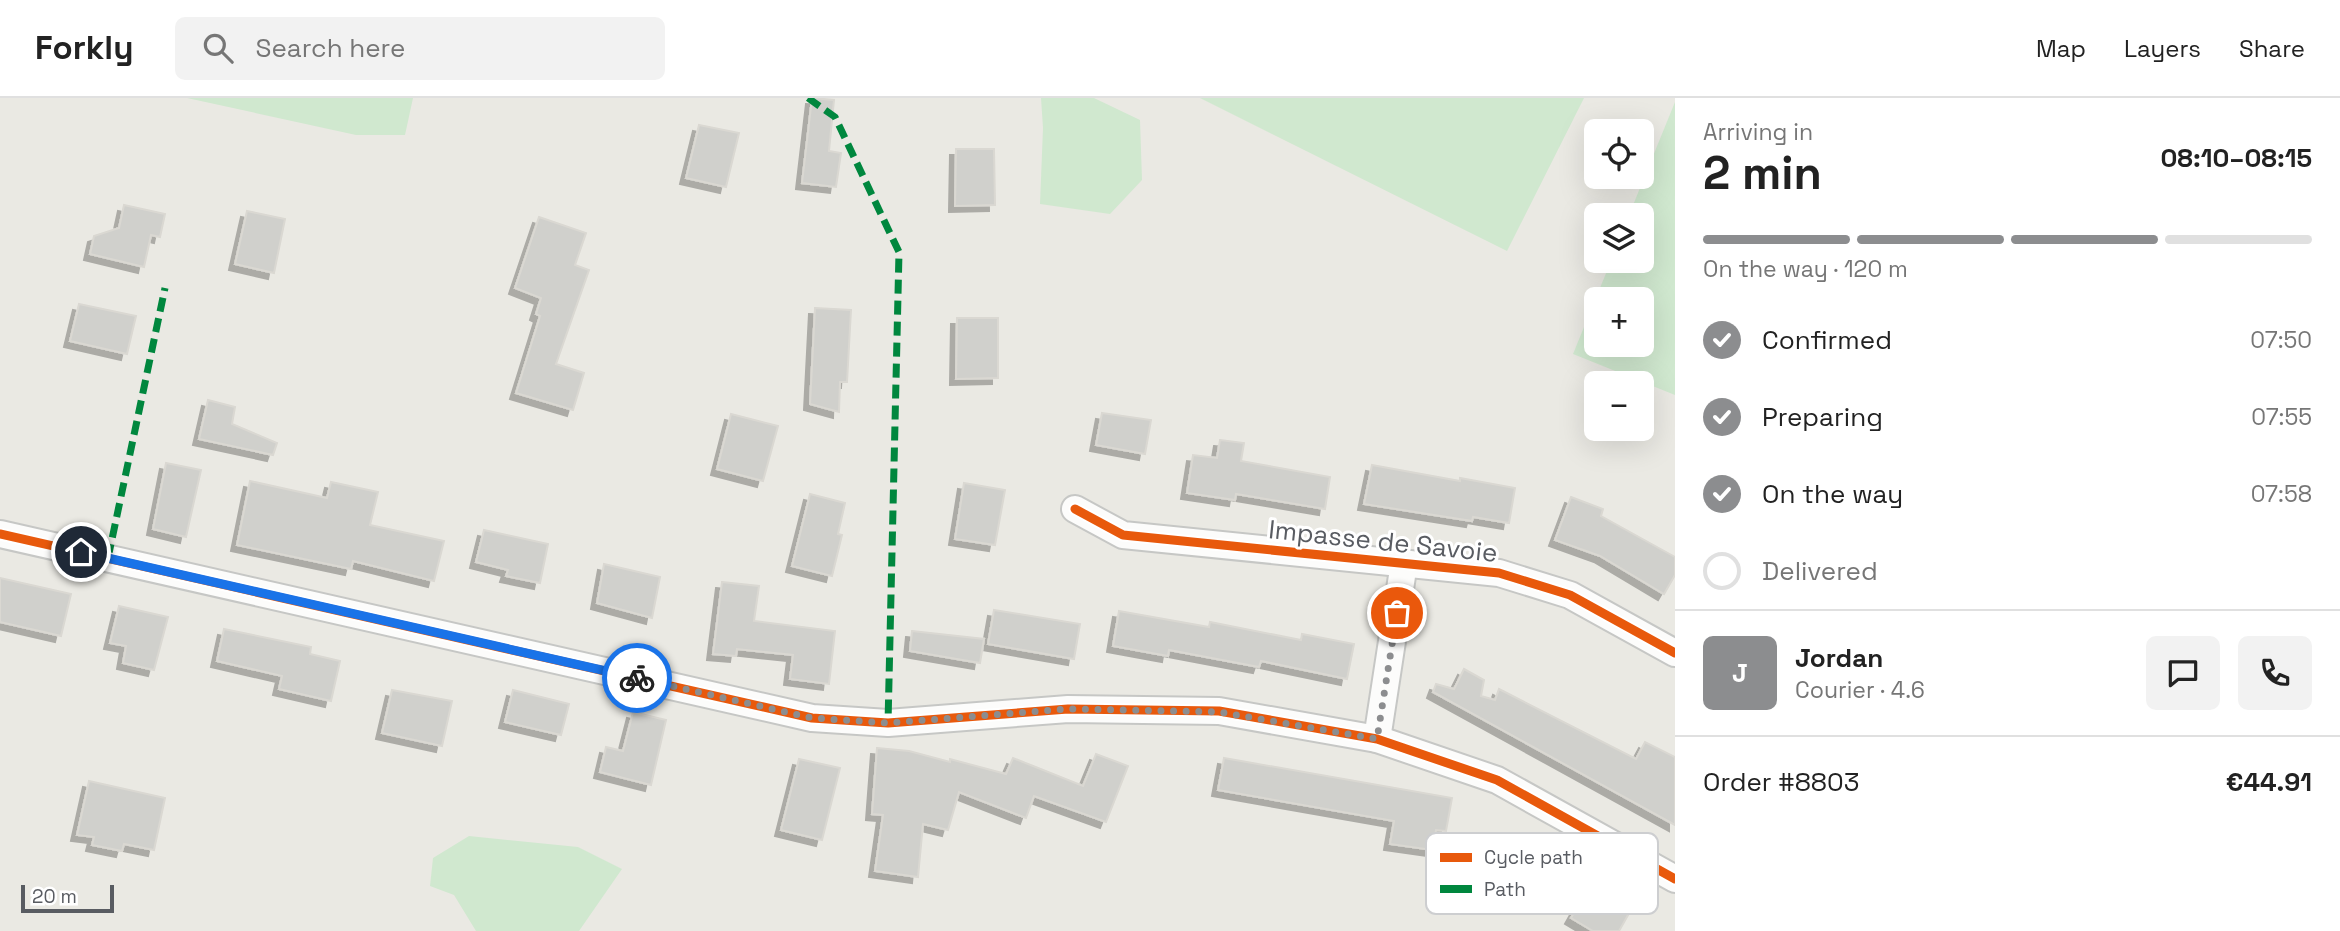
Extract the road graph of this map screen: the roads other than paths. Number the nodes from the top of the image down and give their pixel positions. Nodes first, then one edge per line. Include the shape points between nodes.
1 (1075, 509) dead end
2 (0, 534) edge
3 (1405, 563) junction
4 (1675, 653) edge
5 (1377, 739) junction
6 (1592, 833) edge
7 (1658, 870) edge
8 (1675, 879) edge

1 - 3 street, Impasse de Savoie via 1122,535
2 - 5 street via 812,718 888,723 1068,709 1219,712
3 - 4 street, Impasse de Savoie via 1499,573 1570,595
3 - 5 street, Impasse de Savoie
5 - 6 street via 1497,780
7 - 8 street

